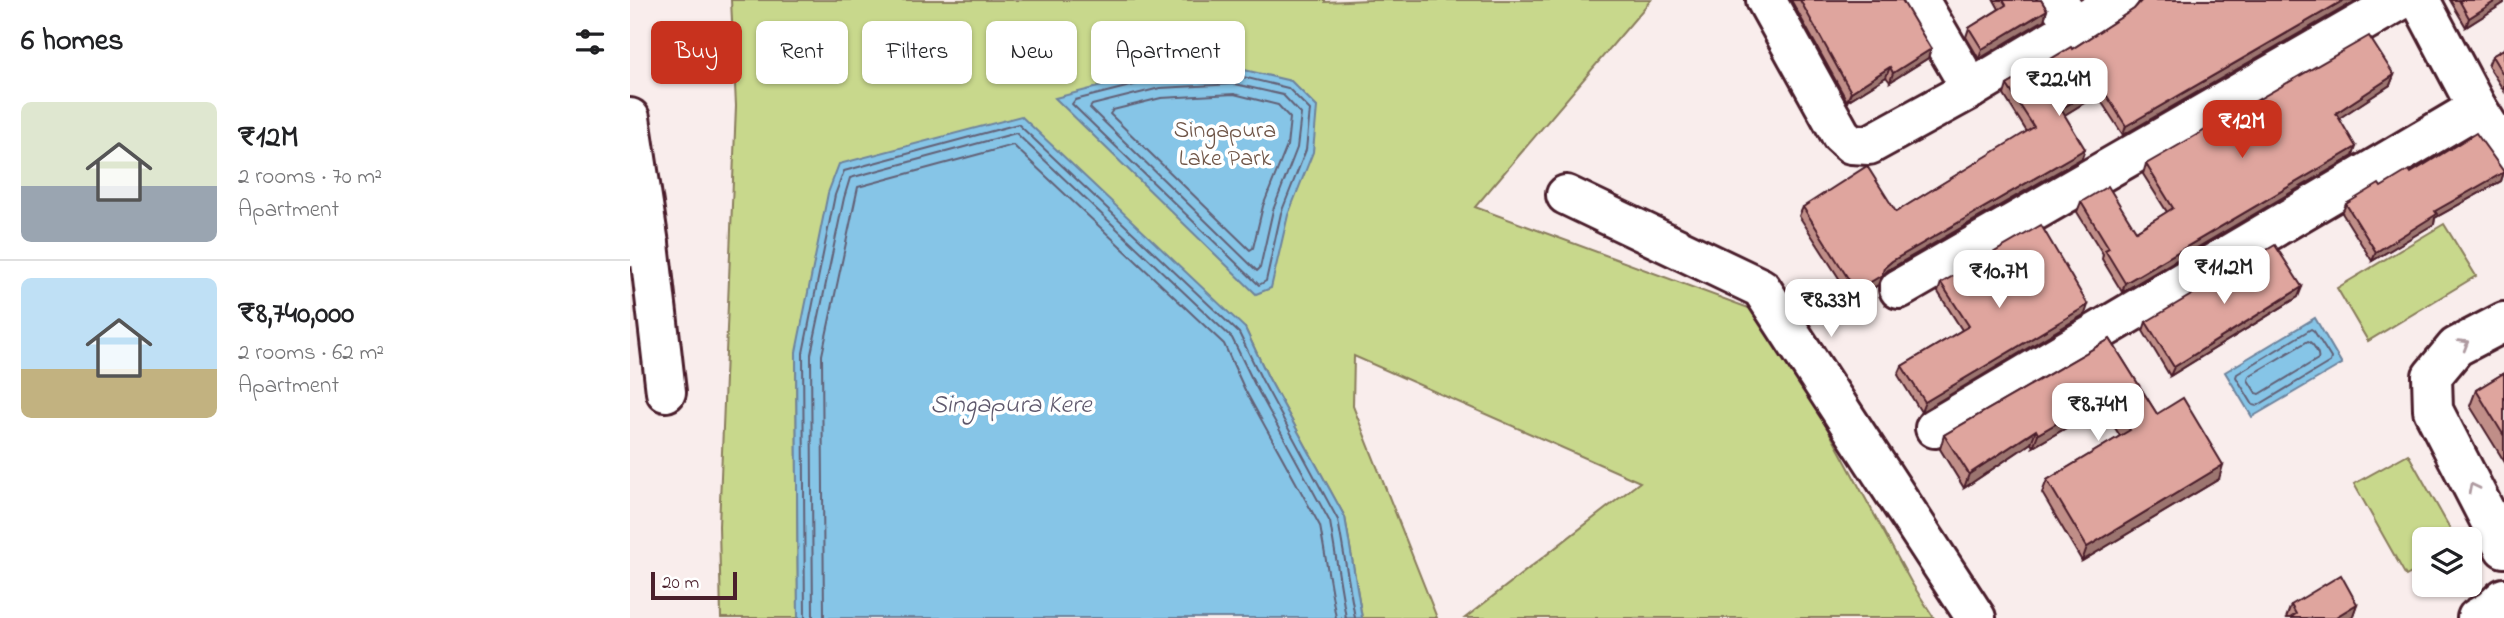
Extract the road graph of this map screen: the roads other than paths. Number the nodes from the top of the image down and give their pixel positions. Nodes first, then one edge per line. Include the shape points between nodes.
1 (1766, 0) edge
2 (1919, 0) edge
3 (2119, 0) edge
4 (2401, 0) edge
5 (2420, 0) edge
6 (2066, 14) edge
7 (1971, 89) junction
8 (2477, 108) junction
9 (630, 118) edge
10 (2504, 150) edge
11 (1566, 195) dead end
12 (639, 246) edge
13 (1899, 289) dead end
14 (2504, 322) edge
15 (666, 392) dead end
16 (1936, 428) dead end
17 (2504, 548) edge
18 (2504, 598) edge
19 (1976, 618) edge
20 (2477, 618) edge

1 - 7 street via 1841,135 1851,144 1869,145
2 - 7 street
3 - 6 street
4 - 13 street
5 - 8 street
6 - 7 street
8 - 10 street
8 - 16 street
9 - 12 street
11 - 19 street via 1761,288
12 - 15 street
17 -> 14 street via 2433,410 2432,376 2456,346
18 - 20 street

